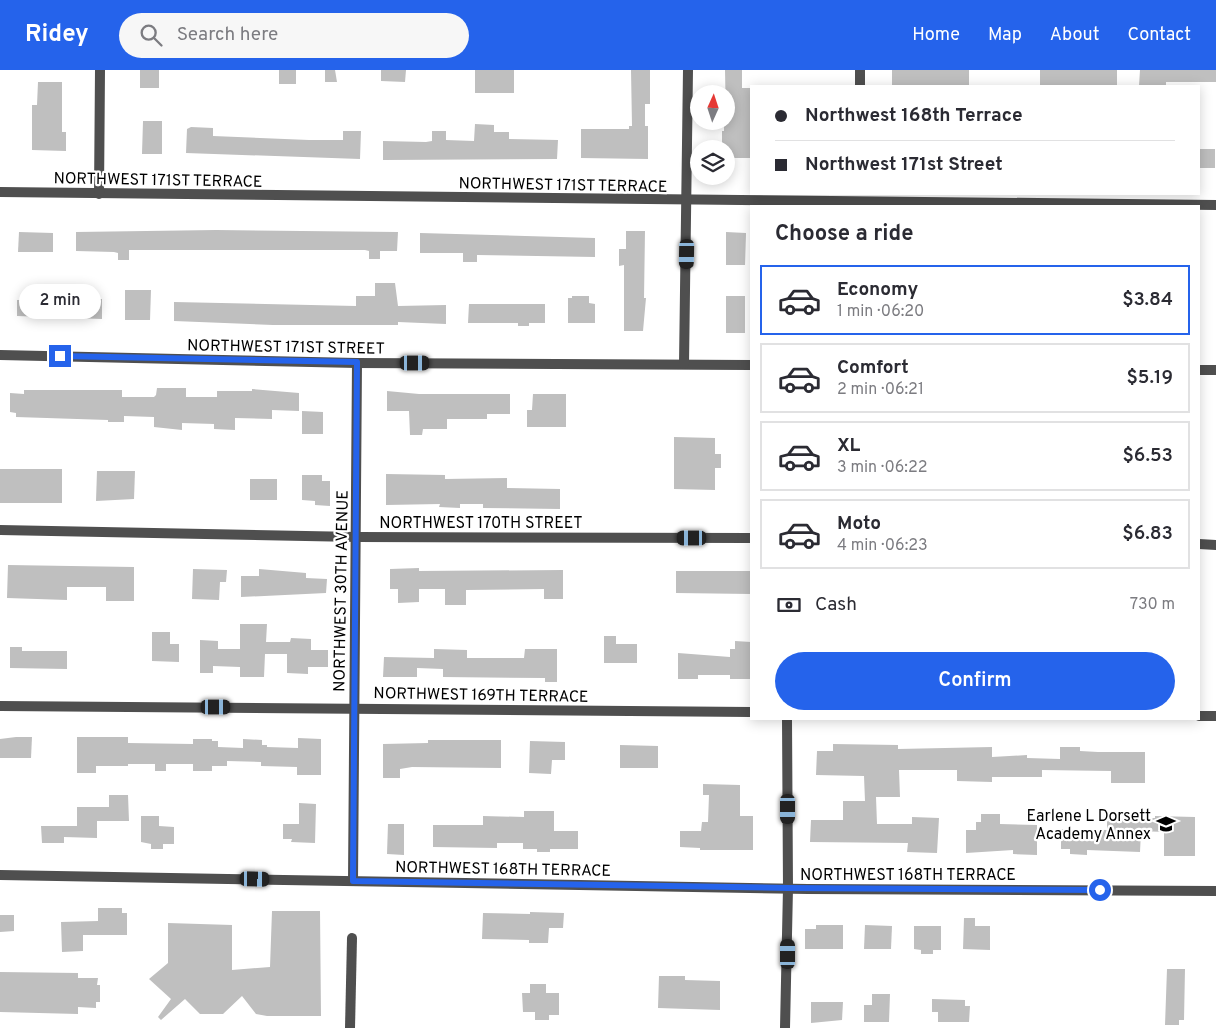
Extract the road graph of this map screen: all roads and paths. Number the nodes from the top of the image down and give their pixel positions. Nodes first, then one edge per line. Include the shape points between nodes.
1 (100, 70) edge
2 (688, 70) edge
3 (860, 70) edge
4 (860, 85) edge
5 (0, 192) edge
6 (99, 194) junction
7 (860, 197) edge
8 (688, 200) junction
9 (1216, 205) edge
10 (0, 355) edge
11 (357, 362) junction
12 (684, 364) junction
13 (750, 365) edge
14 (1200, 370) edge
15 (1216, 370) edge
16 (0, 530) edge
17 (356, 537) junction
18 (750, 538) edge
19 (1200, 544) edge
20 (1216, 545) edge
21 (0, 706) edge
22 (353, 708) junction
23 (750, 712) edge
24 (1200, 716) edge
25 (1216, 716) edge
26 (787, 720) edge
27 (0, 875) edge
28 (353, 881) junction
29 (788, 888) junction
30 (1216, 891) edge
31 (352, 938) dead end
32 (350, 1028) edge
33 (785, 1028) edge

1 - 6 street
2 - 8 street
3 - 4 street
5 - 6 street, NORTHWEST 171ST TERRACE
6 - 8 street, NORTHWEST 171ST TERRACE
7 - 8 street, NORTHWEST 171ST TERRACE
7 - 9 street, NORTHWEST 171ST TERRACE
8 - 12 street
10 - 11 street, NORTHWEST 171ST STREET
11 - 12 street, NORTHWEST 171ST STREET
11 - 17 street, NORTHWEST 30TH AVENUE
12 - 13 street, NORTHWEST 171ST STREET
14 - 15 street
16 - 17 street, NORTHWEST 170TH STREET
17 - 18 street, NORTHWEST 170TH STREET
17 - 22 street, NORTHWEST 30TH AVENUE
19 - 20 street
21 - 22 street, NORTHWEST 169TH TERRACE
22 - 23 street, NORTHWEST 169TH TERRACE
22 - 28 street, NORTHWEST 30TH AVENUE
24 - 25 street
26 - 29 street
27 - 28 street, NORTHWEST 168TH TERRACE
28 - 29 street, NORTHWEST 168TH TERRACE
29 - 30 street, NORTHWEST 168TH TERRACE
29 - 33 street
31 - 32 street

